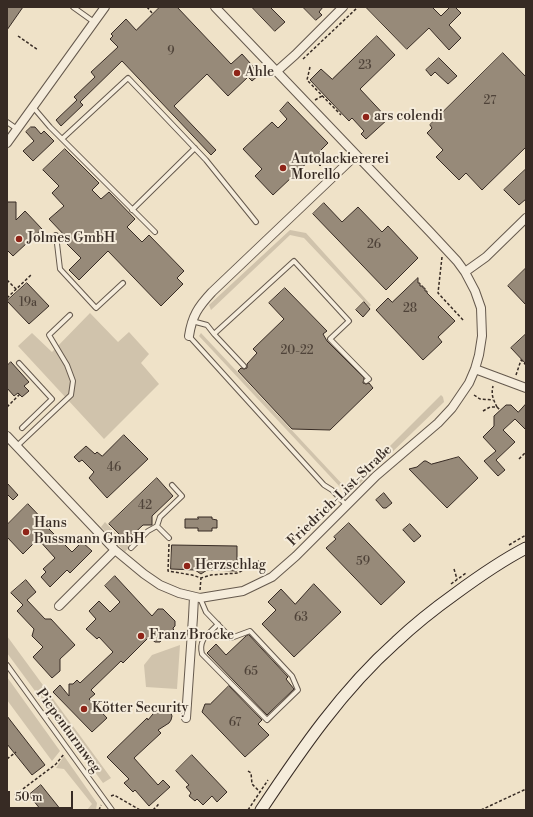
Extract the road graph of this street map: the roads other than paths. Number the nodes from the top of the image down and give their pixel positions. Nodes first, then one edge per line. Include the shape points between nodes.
1 (73, 7) edge
2 (105, 7) edge
3 (215, 7) edge
4 (343, 7) edge
5 (95, 22) junction
6 (277, 72) junction
7 (33, 107) junction
8 (7, 122) edge
9 (17, 129) junction
10 (62, 139) junction
11 (7, 143) edge
12 (195, 148) junction
13 (356, 155) junction
14 (132, 210) junction
15 (526, 218) edge
16 (256, 222) dead end
17 (155, 232) dead end
18 (56, 235) dead end
19 (465, 272) junction
20 (123, 283) dead end
21 (70, 315) dead end
22 (192, 321) junction
23 (214, 334) junction
24 (189, 336) joint
25 (19, 363) dead end
26 (244, 366) dead end
27 (475, 369) junction
28 (366, 381) dead end
29 (526, 388) edge
30 (22, 428) dead end
31 (7, 436) edge
32 (17, 446) junction
33 (172, 485) dead end
34 (346, 504) junction
35 (157, 526) junction
36 (169, 538) road end
37 (131, 548) dead end
38 (526, 548) edge
39 (115, 550) junction
40 (197, 598) junction
41 (59, 606) dead end
42 (218, 624) junction
43 (7, 665) edge
44 (186, 718) dead end
45 (112, 810) edge
46 (261, 810) edge

1 - 5 lane
2 - 5 street
3 - 6 street, Friedrich-List-Straße
4 - 6 street
5 - 7 street
6 - 13 street, Friedrich-List-Straße
7 - 9 street
7 - 10 lane
8 - 9 lane
9 - 11 street
10 - 12 lane via 128,78
10 - 14 lane
12 - 14 lane
12 - 16 lane
13 - 19 street, Friedrich-List-Straße via 446,248
13 - 22 street via 212,292 201,304
14 - 17 lane
15 - 19 street via 486,257
18 - 20 lane via 60,270 96,308
19 - 27 street, Friedrich-List-Straße via 482,314 482,336
21 - 32 lane via 49,335 67,365 73,381 71,395
22 - 23 lane via 207,325
22 - 24 street
23 - 26 lane
23 - 28 lane via 294,261 349,321 330,339 368,379
24 - 34 lane via 324,485
25 - 30 lane via 52,399
27 - 29 street
27 - 34 street, Friedrich-List-Straße via 452,408 438,423
31 - 32 street, Friedrich-List-Straße
32 - 39 street, Friedrich-List-Straße
33 - 35 lane via 182,496 160,517
34 - 40 street, Friedrich-List-Straße via 272,577 243,591
35 - 36 lane
35 - 37 lane
38 - 46 main road via 482,574 395,642 320,725
39 - 40 street, Friedrich-List-Straße via 160,585
39 - 41 street
40 - 42 lane
40 - 44 street via 193,617
42 - 42 lane via 231,638 250,632 292,676 298,690 267,720 202,654 202,640
43 - 45 lane, Piepenturmweg

